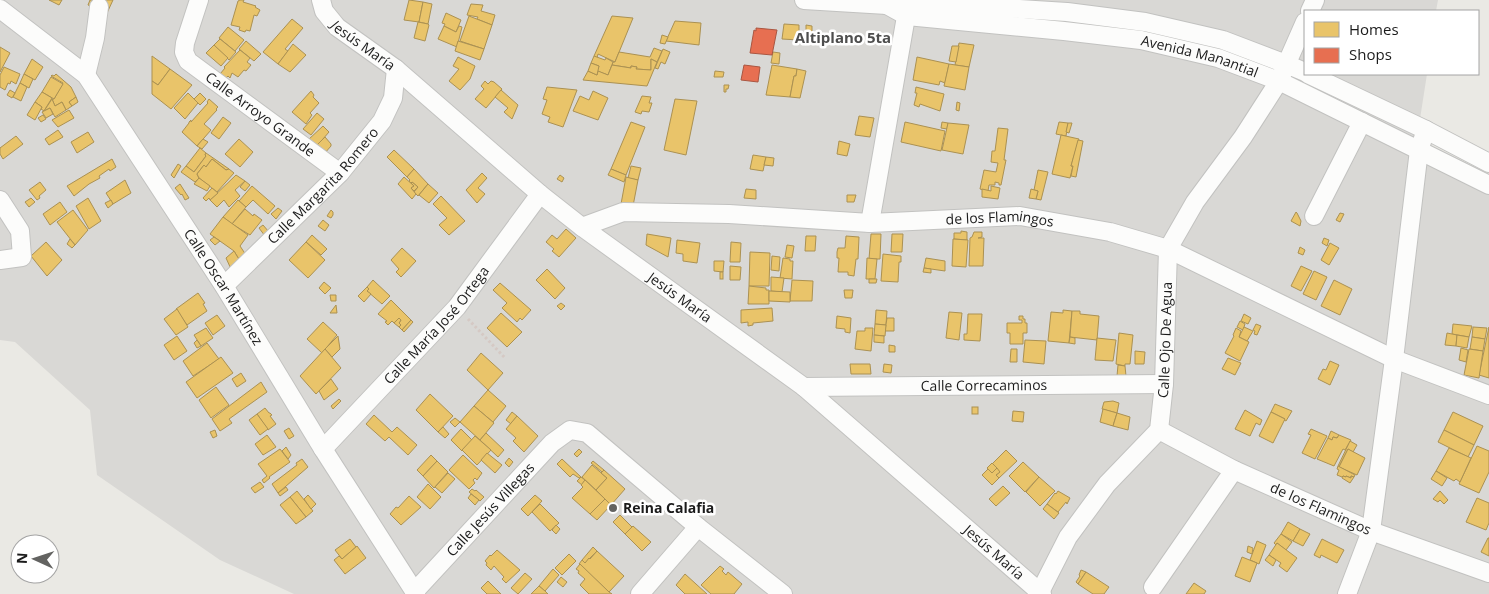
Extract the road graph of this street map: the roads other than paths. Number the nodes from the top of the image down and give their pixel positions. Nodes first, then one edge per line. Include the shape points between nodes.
1 (199, 0) edge
2 (321, 0) edge
3 (804, 0) edge
4 (908, 6) edge
5 (99, 7) dead end
6 (0, 9) edge
7 (1304, 24) edge
8 (1286, 64) junction
9 (396, 70) junction
10 (1304, 72) edge
11 (86, 74) junction
12 (1311, 75) edge
13 (1279, 81) junction
14 (1362, 122) junction
15 (1426, 130) junction
16 (1419, 150) junction
17 (1489, 163) edge
18 (340, 173) junction
19 (1489, 186) edge
20 (540, 194) junction
21 (0, 200) edge
22 (1314, 216) dead end
23 (870, 223) junction
24 (582, 227) junction
25 (1168, 249) junction
26 (0, 260) edge
27 (224, 286) junction
28 (1394, 359) junction
29 (1164, 384) junction
30 (804, 387) junction
31 (1489, 395) edge
32 (1159, 430) junction
33 (322, 449) junction
34 (1234, 470) junction
35 (698, 527) junction
36 (1371, 531) junction
37 (1489, 573) edge
38 (1153, 587) dead end
39 (416, 593) edge
40 (1040, 593) edge
41 (640, 594) edge
42 (783, 594) edge
43 (1347, 594) edge

1 - 18 street, Calle Arroyo Grande via 185,43 188,61
2 - 9 street, Jesús María via 324,11 337,27
3 - 4 street, Avenida Manantial
4 - 8 street, Avenida Manantial via 1067,12 1145,22 1224,40
4 - 13 street, Avenida Manantial via 1141,40 1218,58
4 - 23 street
5 - 11 street
6 - 11 street, Calle Oscar Martínez
7 - 8 street, Calle Ojo De Agua
8 - 10 street, Avenida Manantial
8 - 13 street, Calle Ojo De Agua
9 - 18 street, Calle Margarita Romero via 393,98 382,121
9 - 20 street, Jesús María
11 - 27 street, Calle Oscar Martínez
12 - 15 street, Avenida Manantial
13 - 14 street, Avenida Manantial
13 - 25 street, Calle Ojo De Agua via 1243,138 1195,202
14 - 16 street, Avenida Manantial
14 - 22 street
15 - 16 street
15 - 17 street, Avenida Manantial
16 - 19 street, Avenida Manantial
16 - 28 street
18 - 27 street, Calle Margarita Romero
20 - 24 street, Jesús María
20 - 33 street, Calle María José Ortega via 457,307
21 - 26 street via 20,231 22,257
23 - 24 street, de los Flamingos via 729,214 623,212
23 - 25 street, de los Flamingos via 1020,216 1110,232
24 - 30 street, Jesús María
25 - 28 street, de los Flamingos
25 - 29 street, Calle Ojo De Agua
27 - 33 street, Calle Oscar Martínez
28 - 31 street, de los Flamingos
28 - 36 street
29 - 30 street, Calle Correcaminos
29 - 32 street, Calle Ojo De Agua
30 - 40 street, Jesús María
32 - 34 street, de los Flamingos
32 - 40 street via 1107,484 1068,537
33 - 39 street, Calle Oscar Martínez
34 - 36 street, de los Flamingos
34 - 38 street
35 - 39 street, Calle Jesús Villegas via 587,433 570,430 552,444
35 - 41 street
35 - 42 street
36 - 37 street, de los Flamingos
36 - 43 street

